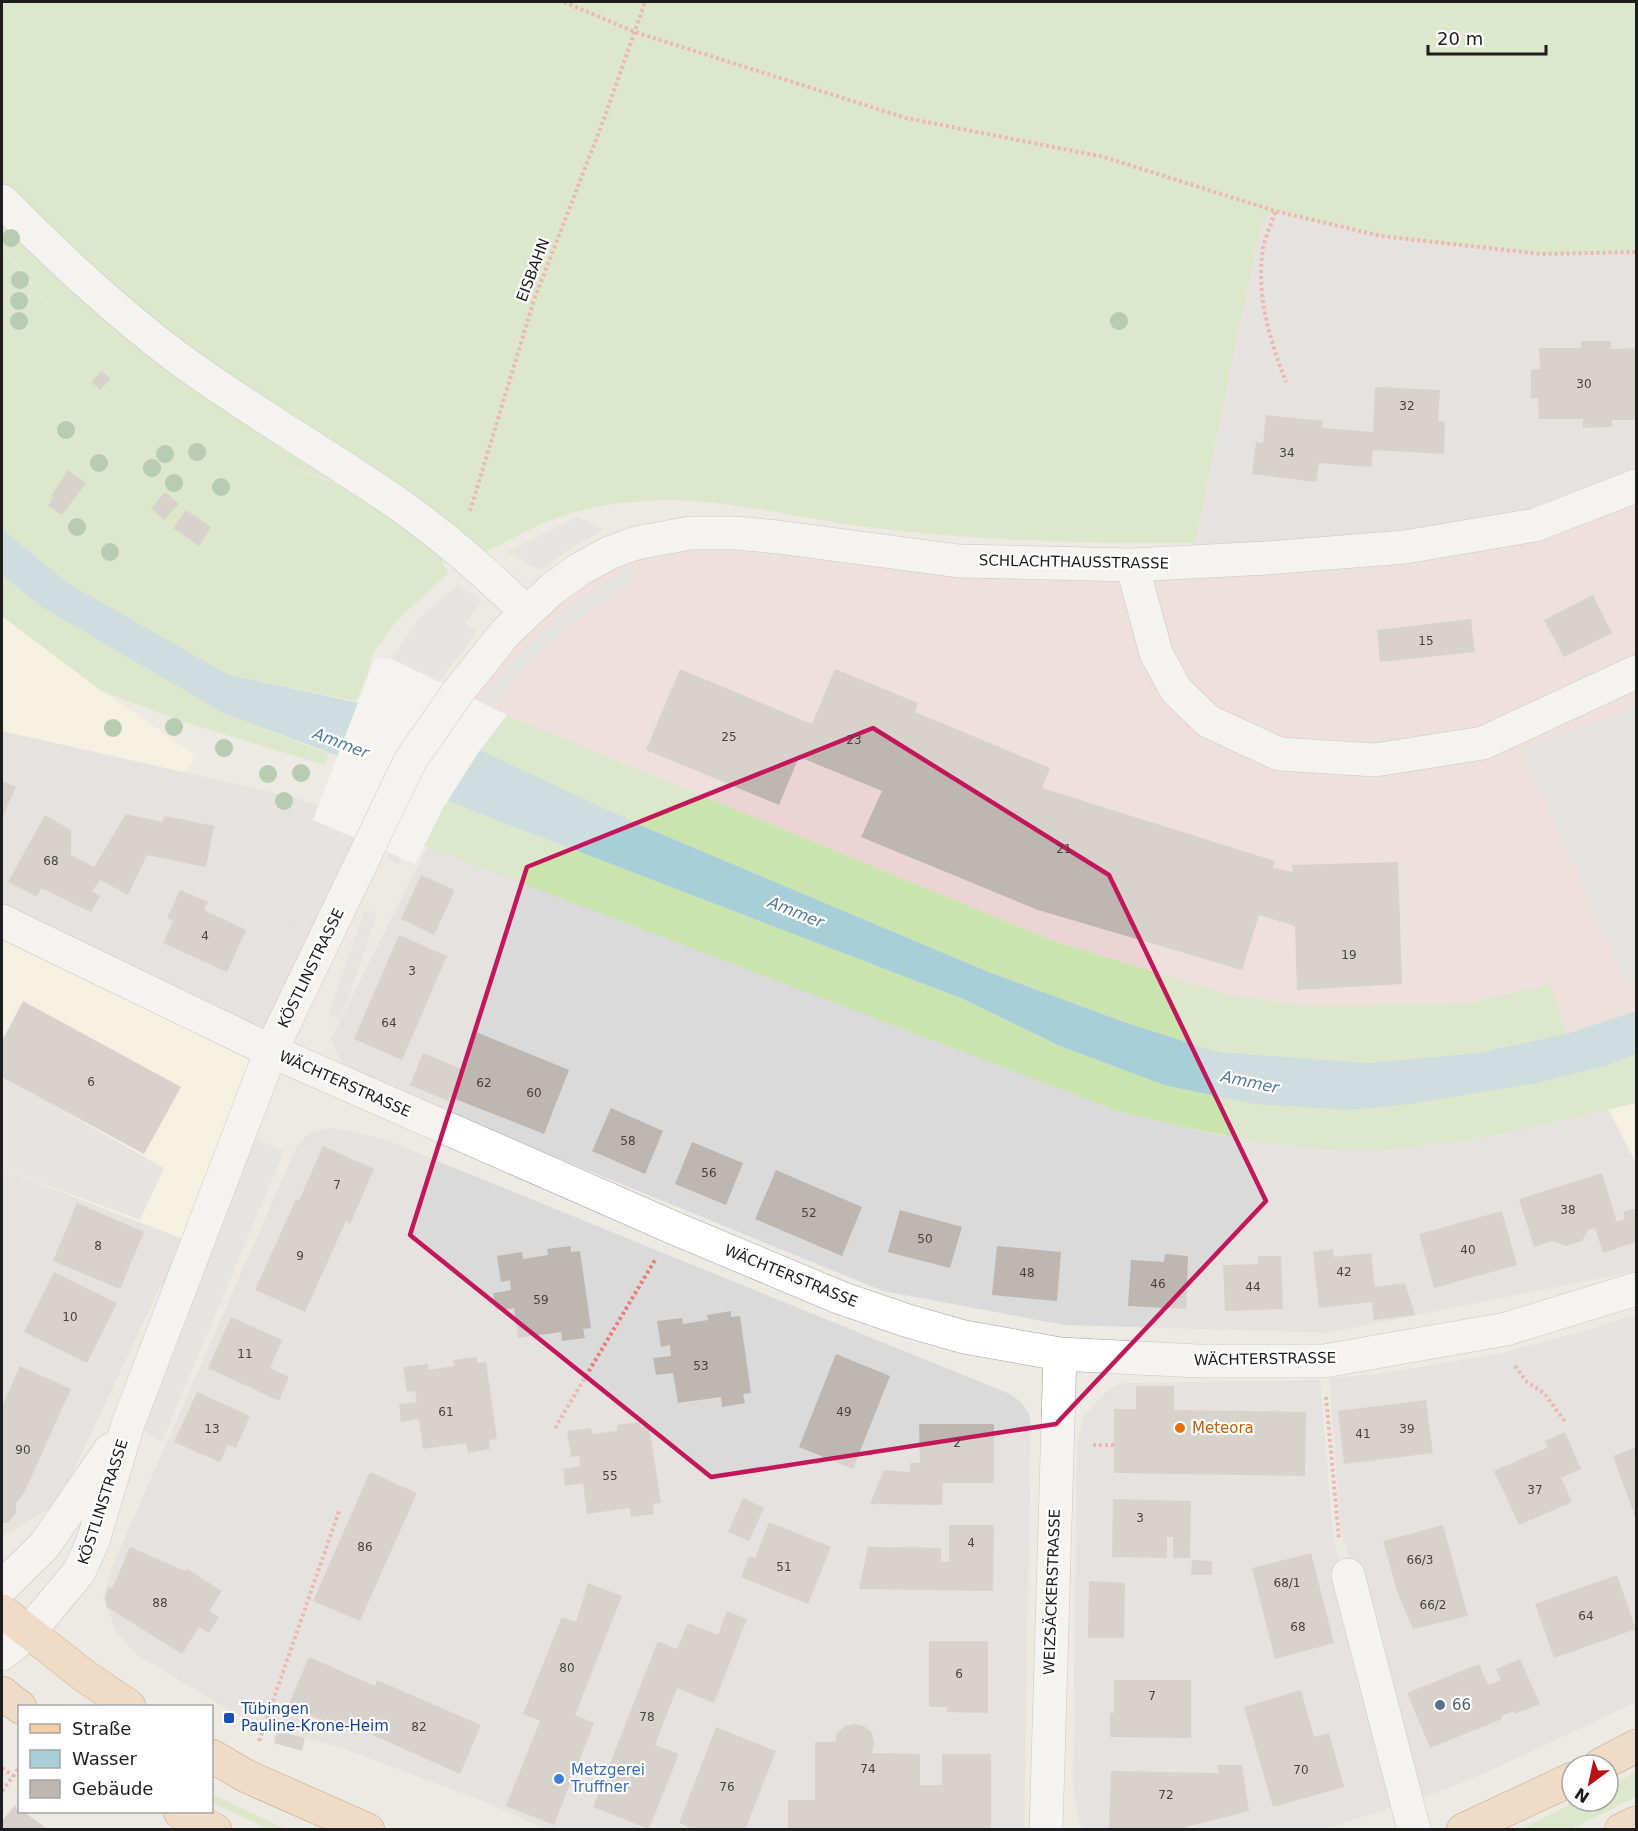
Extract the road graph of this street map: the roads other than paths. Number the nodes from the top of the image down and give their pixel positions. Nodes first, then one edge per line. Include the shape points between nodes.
1 (2, 201) edge
2 (1636, 486) edge
3 (1132, 565) junction
4 (526, 612) junction
5 (1636, 672) edge
6 (2, 921) edge
7 (271, 1051) junction
8 (1636, 1289) edge
9 (1060, 1354) junction
10 (128, 1424) junction
11 (1348, 1575) road end
12 (2, 1587) edge
13 (2, 1611) edge
14 (28, 1634) junction
15 (2, 1654) edge
16 (2, 1693) edge
17 (18, 1705) edge
18 (126, 1705) edge
19 (1636, 1746) edge
20 (1620, 1754) edge
21 (213, 1757) edge
22 (1560, 1785) edge
23 (182, 1813) edge
24 (1636, 1822) edge
25 (215, 1830) edge
26 (368, 1830) edge
27 (1046, 1830) edge
28 (1414, 1830) edge
29 (1463, 1830) edge
30 (1621, 1830) edge

1 - 4 street via 102,297 179,359 403,507 484,572
2 - 3 street, SCHLACHTHAUSSTRASSE via 1535,525 1405,547
3 - 4 street, SCHLACHTHAUSSTRASSE via 958,561 778,537 690,533 660,537 609,553 580,569
3 - 5 street via 1156,653 1176,690 1208,721 1279,754 1375,760 1483,743
4 - 7 street, KÖSTLINSTRASSE via 458,692 410,761
6 - 7 street, WÄCHTERSTRASSE
7 - 9 street, WÄCHTERSTRASSE via 841,1298 964,1337
7 - 10 street, KÖSTLINSTRASSE
8 - 9 street, WÄCHTERSTRASSE via 1506,1329 1324,1361 1198,1361
9 - 27 street, WEIZSÄCKERSTRASSE
10 - 12 street, KÖSTLINSTRASSE via 44,1546
10 - 14 street, KÖSTLINSTRASSE via 93,1540 79,1572
11 - 28 street
13 - 14 main road
14 - 15 street, KÖSTLINSTRASSE
14 - 18 main road
16 - 17 main road
19 - 20 main road
21 - 26 main road via 246,1776
22 - 29 main road
23 - 25 main road
24 - 30 main road

